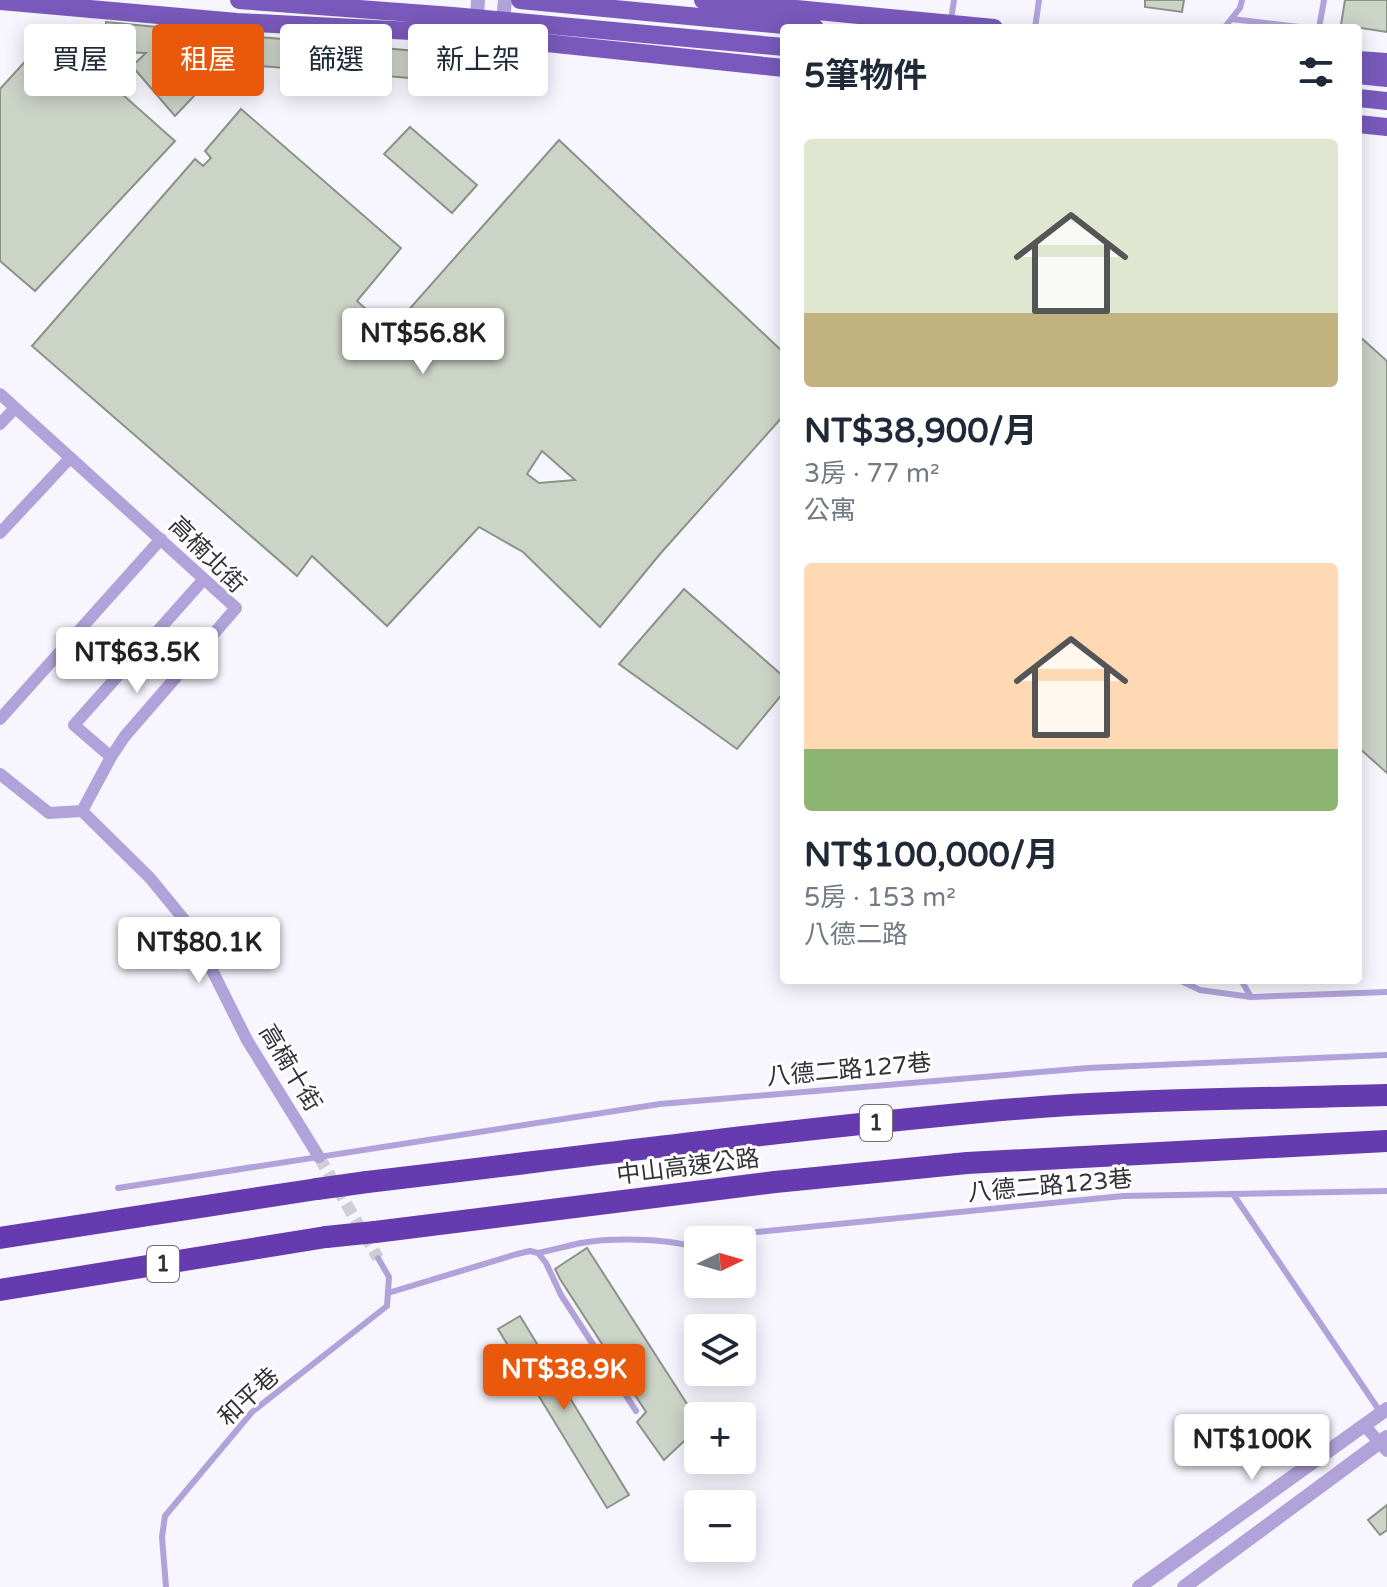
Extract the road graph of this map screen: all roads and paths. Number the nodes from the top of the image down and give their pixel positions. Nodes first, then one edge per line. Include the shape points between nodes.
1 (239, 0) edge
2 (505, 0) edge
3 (520, 0) edge
4 (703, 0) edge
5 (954, 0) edge
6 (1039, 0) edge
7 (1242, 0) edge
8 (1324, 0) edge
9 (0, 1) edge
10 (478, 9) edge
11 (1232, 19) junction
12 (503, 21) junction
13 (237, 22) junction
14 (500, 24) edge
15 (951, 24) joint
16 (1036, 24) edge
17 (1228, 24) edge
18 (1274, 24) edge
19 (1320, 24) edge
20 (780, 25) edge
21 (408, 31) edge
22 (548, 43) edge
23 (780, 47) edge
24 (1362, 60) edge
25 (1387, 62) edge
26 (780, 68) edge
27 (1362, 75) edge
28 (1387, 78) edge
29 (1362, 98) edge
30 (1387, 101) edge
31 (1362, 124) edge
32 (1387, 127) edge
33 (0, 394) edge
34 (15, 408) junction
35 (0, 424) edge
36 (70, 458) junction
37 (0, 533) edge
38 (161, 539) junction
39 (204, 579) junction
40 (0, 719) edge
41 (111, 757) junction
42 (0, 774) edge
43 (82, 811) junction
44 (1187, 984) edge
45 (1243, 984) edge
46 (1387, 992) edge
47 (1251, 997) junction
48 (1387, 1055) edge
49 (1387, 1095) edge
50 (1387, 1141) edge
51 (319, 1157) junction
52 (118, 1188) dead end
53 (1387, 1191) edge
54 (1233, 1194) junction
55 (756, 1232) edge
56 (0, 1238) edge
57 (684, 1244) edge
58 (538, 1253) junction
59 (378, 1258) tunnel mouth
60 (0, 1290) edge
61 (388, 1293) junction
62 (636, 1411) dead end
63 (1384, 1411) edge
64 (1364, 1425) junction
65 (1385, 1444) edge
66 (166, 1587) edge
67 (1139, 1587) edge
68 (1184, 1587) edge

1 - 10 main road
1 - 13 main road
2 - 12 street
3 - 20 main road
4 - 15 main road
5 - 15 lane
6 - 16 lane
7 - 11 lane
8 - 19 lane
9 - 13 main road
10 - 12 main road
11 - 17 lane
11 - 18 lane
12 - 14 street
12 - 23 main road
13 - 21 main road
22 - 26 main road
24 - 25 main road
27 - 28 main road
29 - 30 main road
31 - 32 main road
33 - 34 street, 高楠北街
34 - 35 street
34 - 36 street, 高楠北街
36 - 37 street
36 - 38 street, 高楠北街
38 - 39 street, 高楠北街
38 - 40 street
39 - 41 street, 高楠北街 via 236,608
39 - 41 street via 74,725
41 - 43 street, 高楠北街
42 - 43 street via 49,813
43 - 51 street, 高楠十街 via 150,878 191,928 247,1040
44 - 47 lane
45 - 47 lane
46 - 47 lane
48 - 51 lane, 八德二路127巷 via 1088,1068 660,1104
49 - 56 highway, 中山高速公路 / 1, bridge via 1192,1099 984,1112 367,1182
50 - 60 highway, 中山高速公路 / 1, bridge via 967,1163 775,1182 326,1237
51 - 52 lane, 八德二路127巷
53 - 54 lane, 八德二路123巷
54 - 55 lane, 八德二路123巷 via 1123,1196
54 - 63 lane
57 - 58 lane via 601,1241
58 - 61 lane via 517,1254
58 - 62 lane
59 - 61 lane via 389,1277
61 - 66 lane, 和平巷 via 387,1306 252,1412 165,1516
63 - 64 street
64 - 65 street
64 - 67 street
65 - 68 street

